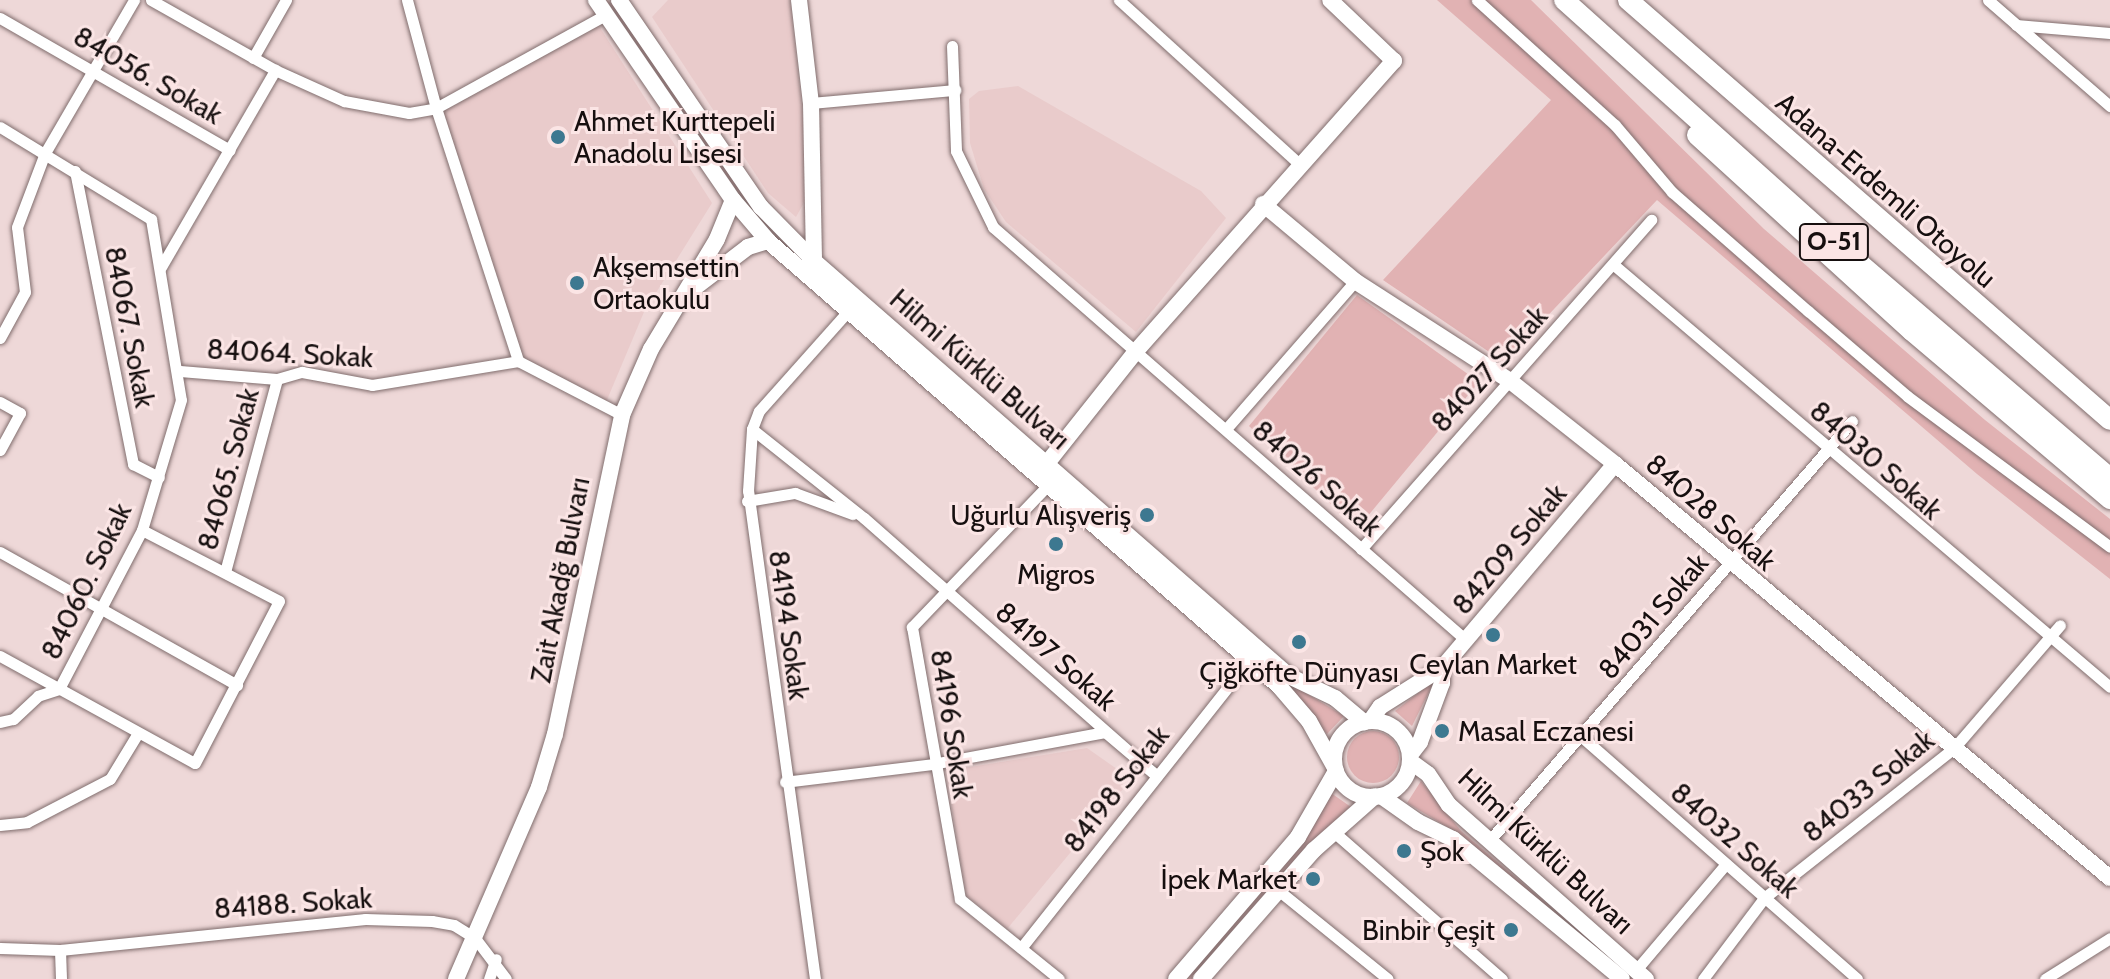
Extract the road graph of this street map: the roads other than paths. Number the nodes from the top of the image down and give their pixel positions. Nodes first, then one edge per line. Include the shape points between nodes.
1 (134, 0) edge
2 (151, 0) edge
3 (286, 0) edge
4 (407, 0) edge
5 (596, 0) edge
6 (619, 0) edge
7 (799, 0) edge
8 (1119, 0) edge
9 (1330, 0) edge
10 (1477, 0) edge
11 (1564, 0) edge
12 (1628, 0) edge
13 (1988, 0) edge
14 (2002, 4) edge
15 (607, 14) junction
16 (0, 18) edge
17 (2016, 25) junction
18 (2110, 33) edge
19 (952, 46) dead end
20 (253, 58) junction
21 (275, 70) junction
22 (93, 72) junction
23 (1642, 72) junction
24 (955, 90) junction
25 (811, 103) junction
26 (2110, 106) edge
27 (436, 108) junction
28 (0, 127) edge
29 (230, 150) junction
30 (45, 153) junction
31 (1299, 164) junction
32 (75, 171) junction
33 (733, 200) junction
34 (1263, 204) junction
35 (1873, 217) junction
36 (1651, 220) dead end
37 (768, 241) junction
38 (814, 261) junction
39 (1614, 265) junction
40 (161, 267) junction
41 (1355, 281) junction
42 (687, 295) junction
43 (848, 311) junction
44 (2, 330) edge
45 (1137, 350) junction
46 (518, 361) junction
47 (180, 371) junction
48 (277, 379) junction
49 (1510, 381) junction
50 (0, 402) edge
51 (2110, 403) edge
52 (622, 415) junction
53 (2110, 420) edge
54 (1852, 421) dead end
55 (752, 429) junction
56 (1226, 429) junction
57 (0, 450) edge
58 (1827, 450) junction
59 (1048, 462) junction
60 (1615, 464) junction
61 (159, 477) junction
62 (2110, 478) edge
63 (1048, 485) junction
64 (2110, 499) edge
65 (747, 501) junction
66 (864, 518) junction
67 (142, 530) junction
68 (2110, 547) edge
69 (1361, 549) junction
70 (0, 552) edge
71 (1729, 563) junction
72 (225, 572) junction
73 (945, 592) junction
74 (103, 608) junction
75 (2060, 625) dead end
76 (2048, 639) junction
77 (1466, 640) junction
78 (0, 656) edge
79 (1249, 660) junction
80 (1442, 668) junction
81 (237, 685) junction
82 (2110, 687) edge
83 (59, 689) junction
84 (1367, 721) junction
85 (0, 722) edge
86 (138, 733) junction
87 (1582, 737) junction
88 (1954, 748) junction
89 (1410, 758) junction
90 (933, 764) junction
91 (1335, 768) junction
92 (1157, 776) junction
93 (785, 782) junction
94 (1378, 796) junction
95 (0, 825) edge
96 (1335, 833) junction
97 (1489, 841) junction
98 (1726, 864) junction
99 (2110, 878) edge
100 (1278, 890) junction
101 (1764, 898) junction
102 (475, 938) junction
103 (2110, 938) edge
104 (0, 948) edge
105 (1021, 948) junction
106 (60, 950) junction
107 (496, 959) junction
108 (1635, 976) edge
109 (61, 979) edge
110 (456, 979) edge
111 (489, 979) edge
112 (506, 979) edge
113 (815, 979) edge
114 (1059, 979) edge
115 (1176, 979) edge
116 (1201, 979) edge
117 (1388, 979) edge
118 (1502, 979) edge
119 (1703, 979) edge
120 (1857, 979) edge
121 (2045, 979) edge

1 - 22 street
2 - 20 street
3 - 20 street
4 - 27 street
5 - 15 main road, Hilmi Kürklü Bulvarı
6 - 38 main road, Hilmi Kürklü Bulvarı via 761,207
7 - 25 main road
8 - 31 street
9 - 31 main road via 1394,61
10 - 68 street via 1615,125 1672,192 1819,320 1907,396
11 - 23 highway, O-51
12 - 35 highway, Adana-Erdemli Otoyolu / O-51
13 - 14 street
14 - 17 street
15 - 27 street
15 - 33 main road, Hilmi Kürklü Bulvarı
16 - 22 street, 84056. Sokak
17 - 18 street
17 - 26 street
19 - 24 street, 84026 Sokak
20 - 21 street
21 - 27 street via 344,101 409,113
21 - 29 street
22 - 29 street, 84056. Sokak
22 - 30 street
23 - 62 highway, O-51
23 - 64 highway via 1715,156
24 - 25 street
24 - 45 street, 84026 Sokak via 956,151 993,227
25 - 38 main road
27 - 46 street
28 - 30 street, 84060. Sokak
29 - 40 street
30 - 32 street, 84060. Sokak
30 - 44 street via 17,227 25,292
31 - 34 main road
32 - 40 street, 84060. Sokak via 151,219
32 - 61 street, 84067. Sokak via 133,464
33 - 37 main road, Hilmi Kürklü Bulvarı
33 - 42 main road, Zait Akadğ Bulvarı
34 - 41 main road, 84028 Sokak
34 - 45 main road
35 - 51 highway via 1934,256
35 - 53 highway, Adana-Erdemli Otoyolu / O-51
36 - 39 street, 84027 Sokak
37 - 42 main road via 722,265
37 - 43 main road, Hilmi Kürklü Bulvarı
38 - 59 main road, Hilmi Kürklü Bulvarı
39 - 49 street, 84027 Sokak
39 - 58 street, 84030 Sokak
40 - 47 street, 84060. Sokak
41 - 49 main road, 84028 Sokak
41 - 56 street
42 - 52 main road, Zait Akadğ Bulvarı via 651,349
43 - 55 street, 84194 Sokak via 759,411
43 - 63 main road, Hilmi Kürklü Bulvarı
45 - 56 street, 84026 Sokak
45 - 59 main road
46 - 48 street, 84064. Sokak via 372,385 302,372
46 - 52 street
47 - 48 street, 84064. Sokak
47 - 61 street, 84060. Sokak via 181,400
48 - 72 street, 84065. Sokak
49 - 60 main road, 84028 Sokak
49 - 69 street, 84027 Sokak
50 - 57 street via 20,413
52 - 102 main road, Zait Akadğ Bulvarı via 555,734 539,787
54 - 58 street, 84031 Sokak
55 - 65 street, 84194 Sokak
55 - 66 street, 84197 Sokak
56 - 69 street, 84026 Sokak
58 - 71 street, 84031 Sokak
58 - 76 street, 84030 Sokak
59 - 84 main road, Hilmi Kürklü Bulvarı via 1289,676
60 - 71 main road, 84028 Sokak
60 - 77 main road, 84209 Sokak
61 - 67 street, 84060. Sokak
63 - 73 street, 84196 Sokak
63 - 79 main road, Hilmi Kürklü Bulvarı
65 - 66 street via 795,493
65 - 93 street, 84194 Sokak
66 - 73 street, 84197 Sokak
67 - 72 street
67 - 74 street, 84060. Sokak
69 - 77 street, 84026 Sokak
70 - 74 street
71 - 87 street, 84031 Sokak
71 - 88 main road, 84028 Sokak
72 - 81 street via 279,601
73 - 90 street, 84196 Sokak via 912,627
73 - 92 street, 84197 Sokak
74 - 81 street
74 - 83 street, 84060. Sokak
75 - 76 street, 84033 Sokak
76 - 82 street, 84030 Sokak
76 - 88 street, 84033 Sokak
77 - 80 main road, 84209 Sokak
78 - 83 street
79 - 91 main road, Hilmi Kürklü Bulvarı via 1309,721
79 - 92 street, 84198 Sokak
80 - 84 main road
80 - 89 main road via 1442,683
81 - 86 street via 195,763
83 - 85 street, 84060. Sokak via 38,696 13,719
83 - 86 street
84 - 89 main road via 1396,729
84 - 91 main road via 1338,740
86 - 95 street via 110,779 27,822
87 - 97 street, 84031 Sokak
87 - 98 street, 84032 Sokak
88 - 99 main road, 84028 Sokak
88 - 101 street, 84033 Sokak
89 - 94 main road via 1402,783
89 - 97 main road, Hilmi Kürklü Bulvarı
90 - 92 street, 84197 Sokak via 1105,732
90 - 93 street
90 - 105 street, 84196 Sokak via 960,899
91 - 94 main road via 1347,788
91 - 115 main road via 1298,837
92 - 105 street, 84198 Sokak
93 - 113 street, 84194 Sokak
94 - 96 main road
94 - 108 main road, Hilmi Kürklü Bulvarı via 1453,839
96 - 100 main road
96 - 118 street
97 - 108 main road, Hilmi Kürklü Bulvarı
98 - 101 street, 84032 Sokak
98 - 108 street
100 - 116 main road
100 - 117 street
101 - 119 street, 84033 Sokak
101 - 120 street, 84032 Sokak
102 - 106 street, 84188. Sokak via 454,925 432,921 365,919
102 - 107 street, 84188. Sokak
102 - 110 main road, Zait Akadğ Bulvarı
103 - 121 street
104 - 106 street, 84188. Sokak
105 - 114 street, 84196 Sokak
106 - 109 street
107 - 111 street
107 - 112 street, 84188. Sokak

